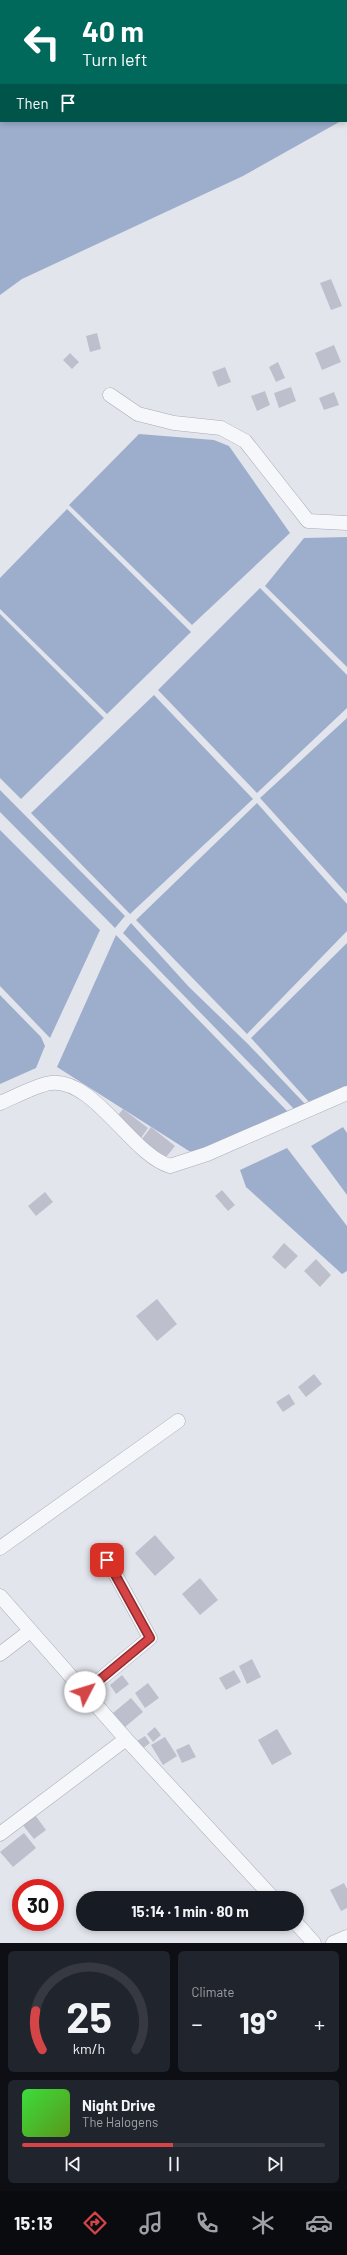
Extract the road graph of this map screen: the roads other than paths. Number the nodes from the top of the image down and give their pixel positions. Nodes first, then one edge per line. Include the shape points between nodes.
1 (110, 395) dead end
2 (347, 523) edge
3 (347, 1093) edge
4 (0, 1103) edge
5 (178, 1421) dead end
6 (0, 1548) edge
7 (107, 1560) dead end
8 (0, 1596) edge
9 (30, 1631) junction
10 (0, 1654) edge
11 (85, 1692) junction
12 (126, 1739) junction
13 (0, 1834) edge
14 (266, 1891) edge
15 (303, 1931) edge
16 (347, 1937) edge
17 (314, 1943) edge
18 (333, 1943) edge

1 - 2 street via 138,414 174,423 221,428 245,441 308,521
3 - 4 street via 207,1154 170,1166 138,1144 106,1110 70,1084 50,1083
5 - 6 street
7 - 11 street via 150,1638
8 - 9 street
9 - 10 street
9 - 11 street
11 - 12 street
12 - 13 street
12 - 14 street
15 - 17 street
16 - 18 street

